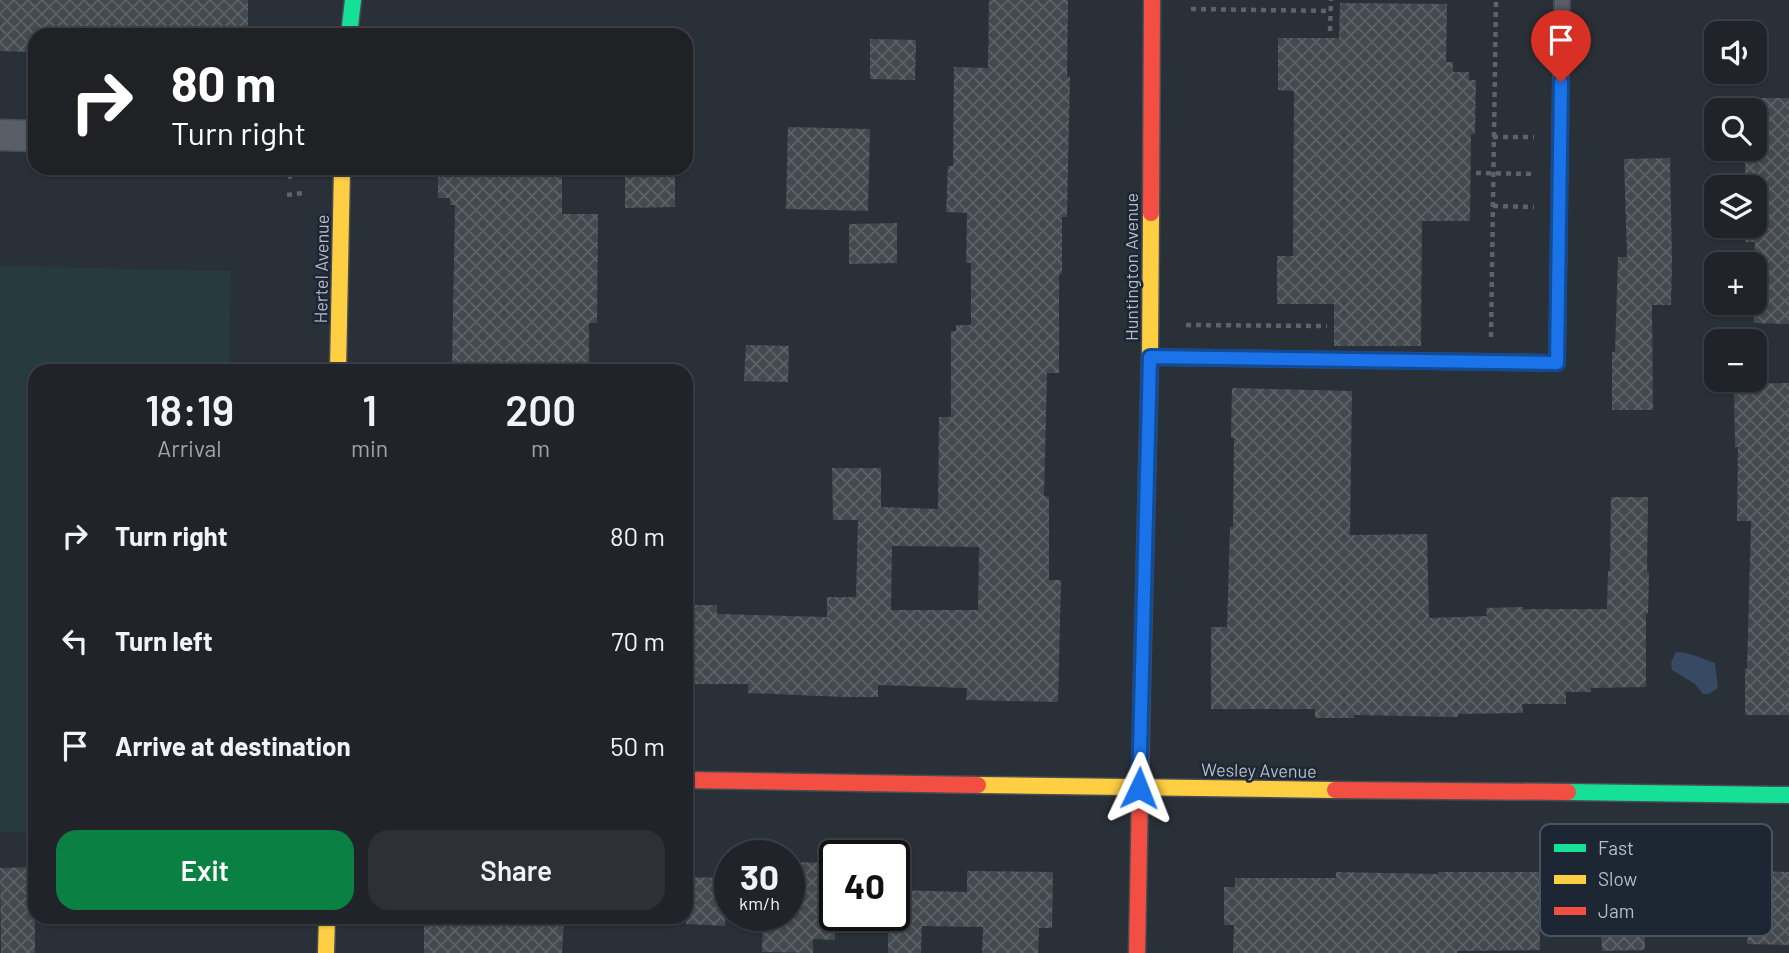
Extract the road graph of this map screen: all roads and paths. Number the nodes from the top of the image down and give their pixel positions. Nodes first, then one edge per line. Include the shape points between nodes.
1 (353, 0) edge
2 (1152, 0) edge
3 (1331, 0) edge
4 (1496, 0) edge
5 (1562, 0) edge
6 (1184, 9) dead end
7 (1331, 11) junction
8 (350, 28) edge
9 (1330, 31) dead end
10 (0, 135) edge
11 (28, 136) edge
12 (1493, 137) junction
13 (1532, 137) dead end
14 (1476, 173) dead end
15 (1493, 173) junction
16 (1532, 174) dead end
17 (292, 175) edge
18 (342, 175) edge
19 (288, 178) dead end
20 (309, 193) dead end
21 (287, 195) dead end
22 (1493, 206) junction
23 (1531, 207) dead end
24 (1181, 325) dead end
25 (1327, 326) dead end
26 (1491, 344) dead end
27 (1150, 357) junction
28 (338, 364) edge
29 (693, 780) edge
30 (1139, 788) junction
31 (1789, 795) edge
32 (327, 924) edge
33 (326, 953) edge
34 (1137, 953) edge

1 - 8 street
2 - 27 street, Huntington Avenue
3 - 7 path
4 - 12 path
5 - 27 lane via 1557,363
6 - 7 path
7 - 9 path
10 - 11 street
12 - 13 path
12 - 15 path
14 - 15 path
15 - 16 path
15 - 22 path
17 - 19 path
18 - 28 street, Hertel Avenue
20 - 21 path
22 - 23 path
22 - 26 path
24 - 25 path
27 - 30 street, Huntington Avenue
29 - 30 street, Wesley Avenue
30 - 31 street, Wesley Avenue
30 - 34 street, Huntington Avenue
32 - 33 street

